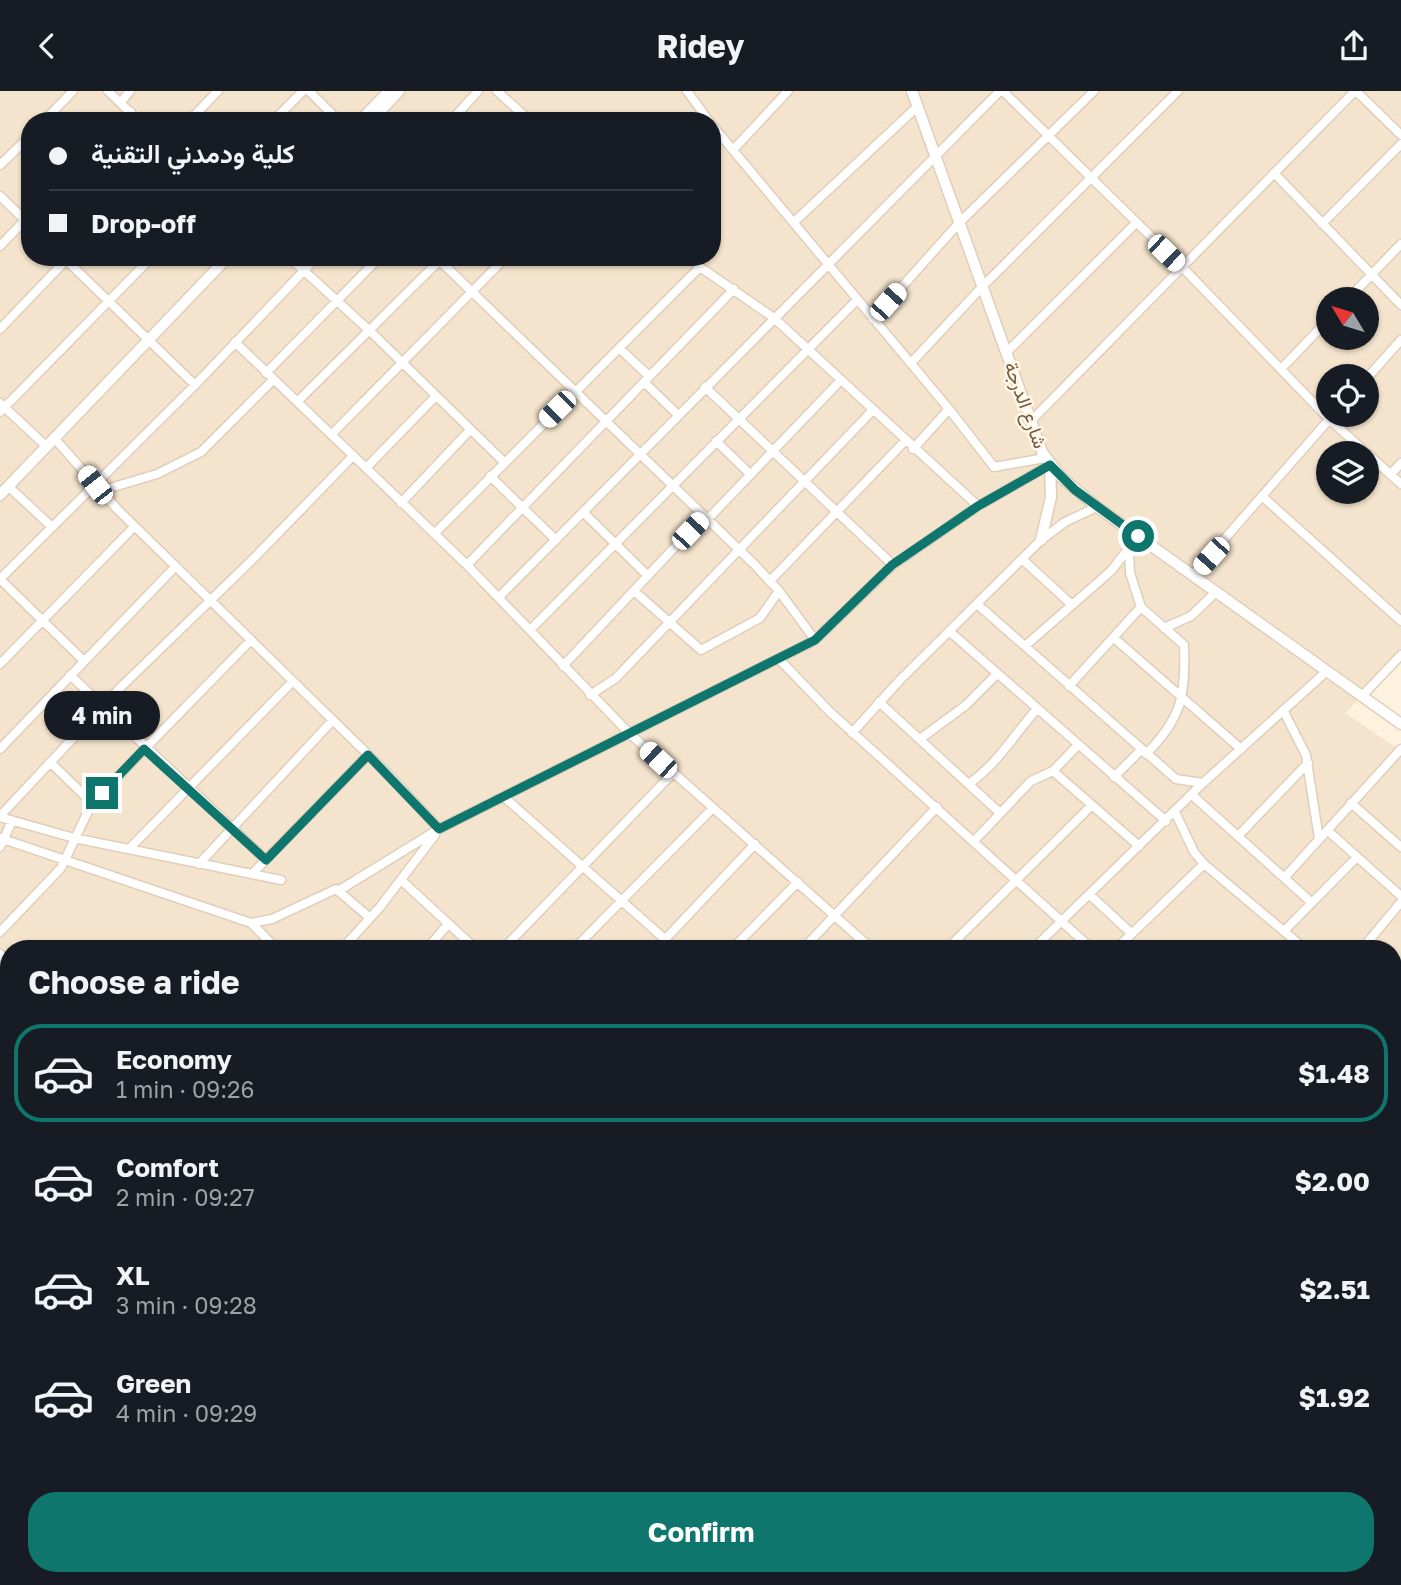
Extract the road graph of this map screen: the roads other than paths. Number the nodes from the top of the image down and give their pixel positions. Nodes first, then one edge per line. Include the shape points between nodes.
1 (73, 91) edge
2 (108, 91) edge
3 (130, 91) edge
4 (218, 91) edge
5 (303, 91) edge
6 (309, 91) edge
7 (389, 91) edge
8 (399, 91) edge
9 (478, 91) edge
10 (497, 91) edge
11 (687, 91) edge
12 (788, 91) edge
13 (912, 91) edge
14 (1001, 91) edge
15 (1094, 91) edge
16 (1178, 91) edge
17 (1356, 91) edge
18 (121, 102) junction
19 (918, 106) junction
20 (53, 112) edge
21 (131, 112) edge
22 (198, 112) edge
23 (282, 112) edge
24 (330, 112) edge
25 (369, 112) edge
26 (379, 112) edge
27 (459, 112) edge
28 (520, 112) edge
29 (703, 112) edge
30 (721, 135) edge
31 (1401, 135) edge
32 (1048, 137) junction
33 (1401, 144) edge
34 (21, 145) edge
35 (733, 150) junction
36 (935, 154) junction
37 (0, 165) edge
38 (1273, 173) junction
39 (1092, 180) junction
40 (0, 196) edge
41 (21, 214) edge
42 (793, 222) junction
43 (960, 223) junction
44 (1136, 223) junction
45 (1322, 224) junction
46 (21, 226) edge
47 (1401, 244) edge
48 (0, 246) edge
49 (828, 263) junction
50 (59, 266) edge
51 (74, 266) edge
52 (143, 266) edge
53 (220, 266) edge
54 (227, 266) edge
55 (299, 266) edge
56 (308, 266) edge
57 (371, 266) edge
58 (431, 266) edge
59 (447, 266) edge
60 (498, 266) edge
61 (1182, 267) junction
62 (304, 270) junction
63 (1370, 275) junction
64 (982, 287) junction
65 (1359, 287) edge
66 (734, 289) junction
67 (472, 293) junction
68 (857, 300) junction
69 (337, 301) junction
70 (108, 302) junction
71 (1401, 305) edge
72 (774, 318) junction
73 (873, 319) junction
74 (0, 329) edge
75 (370, 331) junction
76 (1316, 333) edge
77 (1401, 340) edge
78 (235, 342) junction
79 (149, 344) junction
80 (619, 348) junction
81 (807, 349) junction
82 (1007, 352) junction
83 (402, 363) junction
84 (911, 363) junction
85 (1379, 365) edge
86 (1281, 369) junction
87 (266, 373) junction
88 (647, 379) junction
89 (273, 380) junction
90 (841, 380) junction
91 (195, 385) junction
92 (705, 387) junction
93 (574, 393) junction
94 (436, 396) junction
95 (297, 402) junction
96 (1316, 403) edge
97 (2, 408) edge
98 (949, 409) junction
99 (873, 410) junction
100 (678, 415) junction
101 (738, 419) junction
102 (1031, 421) junction
103 (605, 424) junction
104 (1323, 427) edge
105 (1342, 427) edge
106 (470, 430) junction
107 (331, 434) junction
108 (55, 439) junction
109 (716, 441) junction
110 (905, 441) junction
111 (47, 447) junction
112 (914, 449) junction
113 (773, 451) junction
114 (353, 456) junction
115 (638, 456) junction
116 (504, 462) junction
117 (1047, 462) junction
118 (1401, 463) edge
119 (366, 468) junction
120 (750, 474) junction
121 (1391, 474) junction
122 (490, 476) junction
123 (804, 481) junction
124 (1401, 484) edge
125 (671, 486) junction
126 (9, 487) junction
127 (97, 488) junction
128 (0, 495) edge
129 (1264, 497) junction
130 (401, 503) junction
131 (978, 506) junction
132 (1097, 507) junction
133 (522, 508) junction
134 (583, 512) junction
135 (838, 514) junction
136 (705, 518) junction
137 (52, 527) junction
138 (134, 527) junction
139 (434, 534) junction
140 (1138, 536) junction
141 (556, 540) junction
142 (1041, 540) junction
143 (616, 544) junction
144 (738, 548) junction
145 (1129, 549) junction
146 (1022, 559) junction
147 (467, 565) junction
148 (892, 565) junction
149 (175, 567) junction
150 (648, 576) junction
151 (1193, 576) junction
152 (770, 582) junction
153 (634, 591) junction
154 (779, 591) junction
155 (1216, 592) junction
156 (499, 597) junction
157 (211, 601) junction
158 (977, 604) junction
159 (1071, 604) junction
160 (1141, 607) junction
161 (42, 620) junction
162 (668, 621) junction
163 (1401, 621) edge
164 (1164, 628) junction
165 (530, 630) junction
166 (949, 631) junction
167 (1114, 638) junction
168 (251, 640) junction
169 (815, 640) junction
170 (1025, 646) junction
171 (1401, 655) edge
172 (779, 659) junction
173 (84, 661) junction
174 (0, 664) edge
175 (563, 666) junction
176 (1327, 671) junction
177 (997, 674) junction
178 (70, 675) junction
179 (293, 681) junction
180 (1069, 686) junction
181 (590, 695) junction
182 (1362, 696) junction
183 (1184, 697) junction
184 (879, 702) junction
185 (102, 708) junction
186 (1037, 709) junction
187 (1283, 711) junction
188 (333, 720) junction
189 (1401, 724) edge
190 (852, 733) junction
191 (629, 734) junction
192 (920, 739) junction
193 (1078, 745) junction
194 (0, 748) edge
195 (144, 749) junction
196 (1241, 749) junction
197 (1401, 749) edge
198 (1144, 752) junction
199 (368, 755) junction
200 (51, 762) junction
201 (1308, 763) junction
202 (1053, 772) junction
203 (673, 774) junction
204 (1114, 777) junction
205 (1203, 783) junction
206 (969, 784) junction
207 (187, 788) junction
208 (1192, 795) junction
209 (504, 797) junction
210 (92, 803) junction
211 (1350, 803) junction
212 (1092, 805) junction
213 (937, 807) junction
214 (712, 809) junction
215 (1175, 812) junction
216 (1000, 813) junction
217 (0, 817) edge
218 (12, 821) junction
219 (1166, 821) junction
220 (231, 829) junction
221 (439, 829) junction
222 (1327, 830) junction
223 (1239, 835) junction
224 (74, 838) junction
225 (1319, 839) junction
226 (974, 841) junction
227 (2, 842) edge
228 (755, 844) junction
229 (1139, 846) junction
230 (1401, 847) edge
231 (129, 849) junction
232 (1357, 857) junction
233 (67, 860) junction
234 (266, 860) junction
235 (1204, 864) junction
236 (200, 865) junction
237 (583, 867) junction
238 (253, 873) junction
239 (1285, 877) junction
240 (281, 880) dead end
241 (401, 880) junction
242 (1017, 880) junction
243 (798, 883) junction
244 (338, 891) junction
245 (1090, 895) junction
246 (1401, 897) edge
247 (622, 901) junction
248 (1311, 902) junction
249 (1401, 902) edge
250 (835, 915) junction
251 (369, 917) junction
252 (1062, 922) junction
253 (251, 923) junction
254 (448, 924) junction
255 (1284, 931) junction
256 (0, 932) edge
257 (1131, 933) junction
258 (665, 939) joint
259 (268, 940) edge
260 (350, 940) edge
261 (435, 940) edge
262 (466, 940) edge
263 (512, 940) edge
264 (583, 940) edge
265 (741, 940) edge
266 (811, 940) edge
267 (862, 940) edge
268 (956, 940) edge
269 (1043, 940) edge
270 (1082, 940) edge
271 (1124, 940) edge
272 (1294, 940) edge
273 (1369, 940) edge

1 - 20 street
2 - 18 street
3 - 18 street
4 - 22 street
5 - 23 street
6 - 24 street
7 - 25 street
8 - 26 street
9 - 27 street
10 - 28 street
11 - 29 street
12 - 35 street
13 - 19 street, شارع الدرجة
14 - 32 street
14 - 36 street
15 - 32 street
16 - 39 street
17 - 31 street
17 - 38 street
18 - 21 street
19 - 36 street, شارع الدرجة
19 - 42 street
30 - 35 street
32 - 39 street
32 - 43 street
33 - 45 street
34 - 37 street
35 - 42 street
36 - 43 street, شارع الدرجة
36 - 49 street
38 - 45 street
38 - 61 street
39 - 44 street
39 - 64 street
40 - 41 street
42 - 49 street
43 - 64 street, شارع الدرجة
43 - 73 street
44 - 61 street
44 - 82 street
45 - 63 street
46 - 48 street
47 - 63 street
49 - 68 street
49 - 72 street
50 - 74 street
51 - 70 street
52 - 70 street
53 - 79 street
54 - 79 street
55 - 62 street
56 - 62 street
57 - 69 street
58 - 75 street
59 - 67 street
60 - 67 street
61 - 86 street
61 - 102 street
62 - 69 street
62 - 78 street
63 - 65 street
63 - 71 street
64 - 82 street, شارع الدرجة
64 - 84 street
66 - 72 street
66 - 80 street via 700,267
66 - 88 street
67 - 83 street
67 - 93 street
68 - 73 street
68 - 81 street
69 - 75 street
69 - 87 street
70 - 79 street
70 - 97 street
72 - 81 street
72 - 92 street
73 - 84 street
75 - 83 street
75 - 95 street
76 - 86 street
77 - 85 street
78 - 87 street
78 - 91 street
79 - 91 street
79 - 108 street
80 - 88 street
80 - 93 street
81 - 90 street
81 - 101 street
82 - 102 street, شارع الدرجة
83 - 94 street
83 - 107 street
84 - 98 street
86 - 96 street
87 - 89 street
88 - 100 street
88 - 103 street
89 - 95 street
89 - 127 street via 201,452 157,474
90 - 99 street
90 - 113 street
91 - 127 street
92 - 100 street
92 - 101 street
93 - 103 street
93 - 116 street
94 - 106 street
94 - 119 street
95 - 107 street
97 - 111 street
98 - 112 street
98 - 117 street via 994,467
99 - 110 street
99 - 123 street
100 - 115 street
101 - 109 street
101 - 113 street
102 - 117 street, شارع الدرجة
103 - 115 street
103 - 133 street
104 - 129 street
105 - 121 street
106 - 116 street
106 - 130 street
107 - 114 street
108 - 111 street
108 - 127 street
109 - 120 street
109 - 125 street
110 - 112 street
110 - 135 street
111 - 126 street
112 - 131 street
113 - 120 street
113 - 123 street
114 - 119 street
114 - 157 street
115 - 125 street
115 - 134 street
116 - 122 street
117 - 131 street
117 - 132 street, شارع الدرجة
117 - 142 street via 1051,497
118 - 121 street
119 - 130 street
120 - 136 street
121 - 124 street
122 - 133 street
122 - 139 street
123 - 135 street
123 - 144 street
125 - 136 street
125 - 143 street
126 - 128 street
126 - 137 street
127 - 137 street
127 - 138 street
129 - 151 street
129 - 163 street
130 - 139 street
131 - 148 street
132 - 140 street, شارع الدرجة
132 - 142 street
133 - 141 street
133 - 147 street
134 - 141 street
134 - 143 street
135 - 148 street
135 - 152 street
136 - 144 street
136 - 150 street
137 - 161 street via 0,579
138 - 149 street
138 - 161 street
139 - 147 street
140 - 145 street
140 - 151 street, شارع الدرجة
141 - 156 street
142 - 146 street
143 - 150 street
143 - 165 street
144 - 152 street
144 - 162 street
145 - 159 street via 1111,571
145 - 160 street via 1130,573
146 - 158 street
146 - 159 street
147 - 156 street
148 - 169 street
149 - 157 street
149 - 173 street
150 - 153 street
151 - 155 street, شارع الدرجة
152 - 154 street
153 - 162 street
153 - 175 street
154 - 162 street via 760,618 704,649
154 - 169 street
155 - 164 street via 1191,616
155 - 176 street, شارع الدرجة
156 - 165 street
157 - 168 street
157 - 185 street
158 - 166 street
158 - 170 street
159 - 170 street
160 - 164 street
160 - 167 street
161 - 173 street
161 - 174 street
162 - 181 street via 616,678
164 - 183 street via 1184,643
165 - 175 street
166 - 177 street
166 - 184 street
167 - 180 street
167 - 183 street
168 - 179 street
168 - 195 street
169 - 172 street
170 - 180 street
171 - 182 street
172 - 190 street
172 - 191 street
173 - 178 street
175 - 181 street
176 - 182 street, شارع الدرجة
176 - 187 street
177 - 186 street
177 - 192 street
178 - 185 street
178 - 194 street
179 - 188 street
179 - 207 street
180 - 198 street
181 - 191 street
182 - 189 street, شارع الدرجة
183 - 196 street
183 - 198 street via 1168,730
184 - 190 street
184 - 192 street
185 - 195 street
185 - 200 street
186 - 193 street
186 - 206 street via 1011,738 1003,755
187 - 196 street
187 - 201 street
188 - 199 street
188 - 220 street
190 - 213 street
191 - 203 street
191 - 209 street
192 - 206 street
193 - 202 street
193 - 204 street
195 - 207 street
195 - 210 street
196 - 205 street
197 - 211 street
198 - 204 street
198 - 205 street via 1176,779
199 - 221 street
199 - 234 street
200 - 210 street
200 - 217 street
201 - 223 street
201 - 225 street
202 - 212 street
202 - 216 street via 1031,781
203 - 214 street
203 - 237 street
204 - 219 street
205 - 208 street
206 - 216 street
207 - 220 street
207 - 231 street
208 - 215 street
208 - 223 street
209 - 221 street
209 - 237 street
210 - 224 street
211 - 222 street
211 - 230 street
212 - 229 street
212 - 242 street
213 - 226 street
213 - 250 street
214 - 228 street
214 - 247 street
215 - 219 street
215 - 235 street
216 - 226 street
217 - 218 street
218 - 224 street
218 - 227 street
219 - 229 street
220 - 234 street
220 - 236 street
221 - 241 street
221 - 244 street
222 - 225 street
222 - 232 street
223 - 239 street
224 - 231 street
224 - 233 street
225 - 239 street
226 - 242 street
227 - 233 street
228 - 243 street
228 - 258 street
229 - 245 street
231 - 236 street
232 - 246 street
232 - 248 street
233 - 253 street
233 - 256 street
234 - 238 street
235 - 255 street
235 - 257 street
236 - 238 street
237 - 247 street
237 - 263 street
238 - 240 street
239 - 248 street
241 - 251 street
241 - 254 street
242 - 252 street
242 - 268 street
243 - 250 street
243 - 265 street
244 - 251 street
244 - 253 street
245 - 252 street
245 - 257 street
247 - 258 street
247 - 264 street
248 - 255 street
249 - 273 street
250 - 266 street
250 - 267 street
251 - 260 street
252 - 269 street
252 - 270 street
253 - 259 street
254 - 261 street
254 - 262 street
255 - 272 street
257 - 271 street

